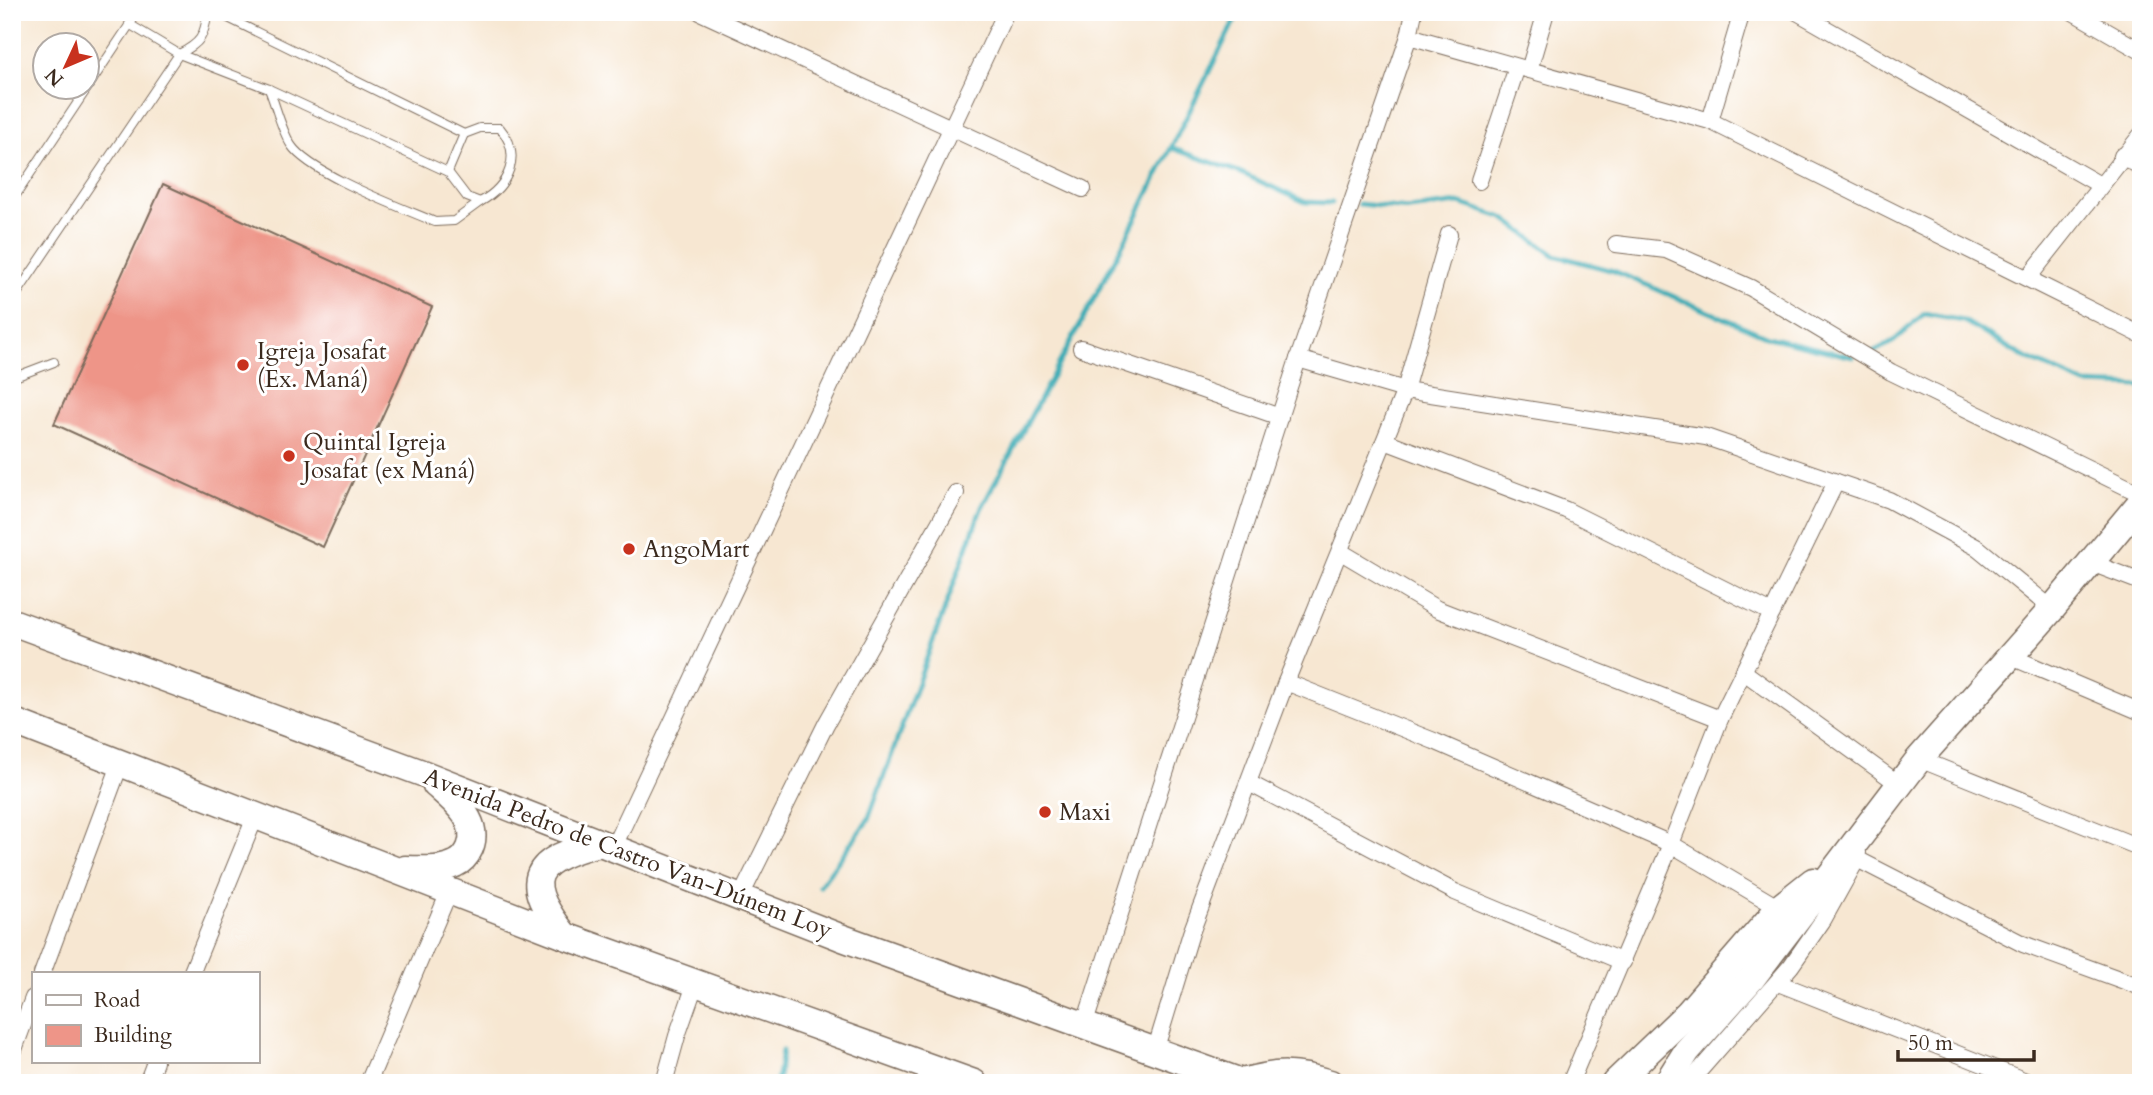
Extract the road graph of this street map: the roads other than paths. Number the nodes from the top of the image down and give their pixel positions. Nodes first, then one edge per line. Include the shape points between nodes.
1 (138, 12) edge
2 (208, 12) edge
3 (216, 12) edge
4 (700, 12) edge
5 (1006, 12) edge
6 (1414, 12) edge
7 (1546, 12) edge
8 (1742, 12) edge
9 (1797, 12) edge
10 (2073, 12) edge
11 (129, 24) junction
12 (1409, 36) junction
13 (2141, 51) edge
14 (179, 54) junction
15 (1523, 69) junction
16 (269, 89) junction
17 (1710, 121) junction
18 (951, 129) junction
19 (464, 134) junction
20 (2141, 135) edge
21 (2122, 156) junction
22 (2141, 167) edge
23 (448, 172) junction
24 (1479, 181) dead end
25 (2100, 185) junction
26 (1083, 189) dead end
27 (12, 201) edge
28 (480, 202) junction
29 (1449, 234) dead end
30 (1616, 244) dead end
31 (2028, 278) junction
32 (12, 300) edge
33 (2141, 335) edge
34 (1081, 348) dead end
35 (1298, 359) junction
36 (54, 362) dead end
37 (12, 378) edge
38 (1405, 390) junction
39 (1280, 417) junction
40 (1385, 441) junction
41 (1836, 482) junction
42 (956, 493) dead end
43 (2141, 494) edge
44 (2141, 502) edge
45 (1340, 552) junction
46 (2089, 562) junction
47 (2141, 582) edge
48 (2052, 609) junction
49 (1772, 613) junction
50 (12, 622) edge
51 (2009, 656) junction
52 (1744, 672) junction
53 (1286, 682) junction
54 (2141, 712) edge
55 (1720, 719) junction
56 (12, 721) edge
57 (1920, 759) junction
58 (121, 762) junction
59 (422, 773) junction
60 (1249, 783) junction
61 (1900, 785) junction
62 (256, 815) junction
63 (1671, 844) junction
64 (606, 846) junction
65 (2141, 848) edge
66 (1854, 851) junction
67 (393, 869) junction
68 (449, 892) junction
69 (740, 898) junction
70 (1779, 908) junction
71 (565, 936) junction
72 (1623, 962) junction
73 (43, 972) edge
74 (192, 972) edge
75 (696, 982) junction
76 (1778, 983) junction
77 (2141, 988) edge
78 (32, 1001) edge
79 (1084, 1026) junction
80 (1154, 1051) junction
81 (12, 1055) edge
82 (154, 1064) edge
83 (1243, 1082) edge
84 (146, 1083) edge
85 (368, 1083) edge
86 (664, 1083) edge
87 (974, 1083) edge
88 (1330, 1083) edge
89 (1570, 1083) edge
90 (1615, 1083) edge
91 (1667, 1083) edge
92 (1692, 1083) edge
93 (2031, 1083) edge

1 - 11 lane
2 - 14 lane via 197,45
3 - 19 lane
4 - 18 street
5 - 18 street
6 - 12 street
7 - 15 street
8 - 17 street
9 - 25 street
10 - 13 street
11 - 14 lane
11 - 27 lane
12 - 15 street
12 - 35 street
14 - 16 lane
14 - 32 lane
15 - 17 street
15 - 24 street
16 - 23 lane
16 - 28 lane via 291,144 306,162 435,222 454,221
17 - 31 street
18 - 26 street
18 - 64 street
19 - 23 lane
19 - 28 lane via 500,128 510,139 513,158 504,180
20 - 21 street
21 - 22 street
21 - 25 street
23 - 28 lane via 467,197
25 - 31 street
29 - 38 street
30 - 43 street via 1667,250 1751,288 1891,372
31 - 33 street
34 - 39 street
35 - 38 street
35 - 39 street
36 - 37 lane
38 - 40 street
38 - 41 street via 1706,437
39 - 79 street
40 - 45 street
40 - 49 street via 1566,510
41 - 48 street via 1889,500 1978,548
41 - 49 street
42 - 69 street via 826,724
44 - 46 highway
45 - 53 street
45 - 55 street via 1437,610
46 - 47 street
46 - 48 highway
48 - 51 highway
49 - 52 street
50 - 59 highway, Avenida Pedro de Castro Van-Dúnem Loy
51 - 54 street
51 - 57 highway
52 - 55 street
52 - 61 street
53 - 60 street
53 - 63 street
55 - 63 street
56 - 58 highway
57 - 61 highway
57 - 65 street
58 - 62 highway
58 - 73 street
59 - 64 highway, Avenida Pedro de Castro Van-Dúnem Loy
59 - 67 highway via 463,809 472,843 454,865
60 - 72 street via 1455,892
60 - 80 street via 1191,933
61 - 66 highway
62 - 67 highway
62 - 74 street
63 - 70 street
63 - 72 street
64 - 69 highway, Avenida Pedro de Castro Van-Dúnem Loy
64 - 71 highway via 561,855 542,872 538,895
66 - 70 highway
66 - 76 street via 1823,920
66 - 77 street via 2023,944
66 - 91 highway via 1687,1051
67 - 68 highway
68 - 71 highway
68 - 85 street
69 - 79 highway, Avenida Pedro de Castro Van-Dúnem Loy
70 - 90 highway via 1688,1013
71 - 75 highway
72 - 89 street
75 - 86 street
75 - 87 highway
76 - 92 street
76 - 93 street
78 - 81 street
79 - 80 highway, Avenida Pedro de Castro Van-Dúnem Loy
80 - 83 highway, Avenida Pedro de Castro Van-Dúnem Loy
82 - 84 street
83 - 88 highway via 1273,1074

